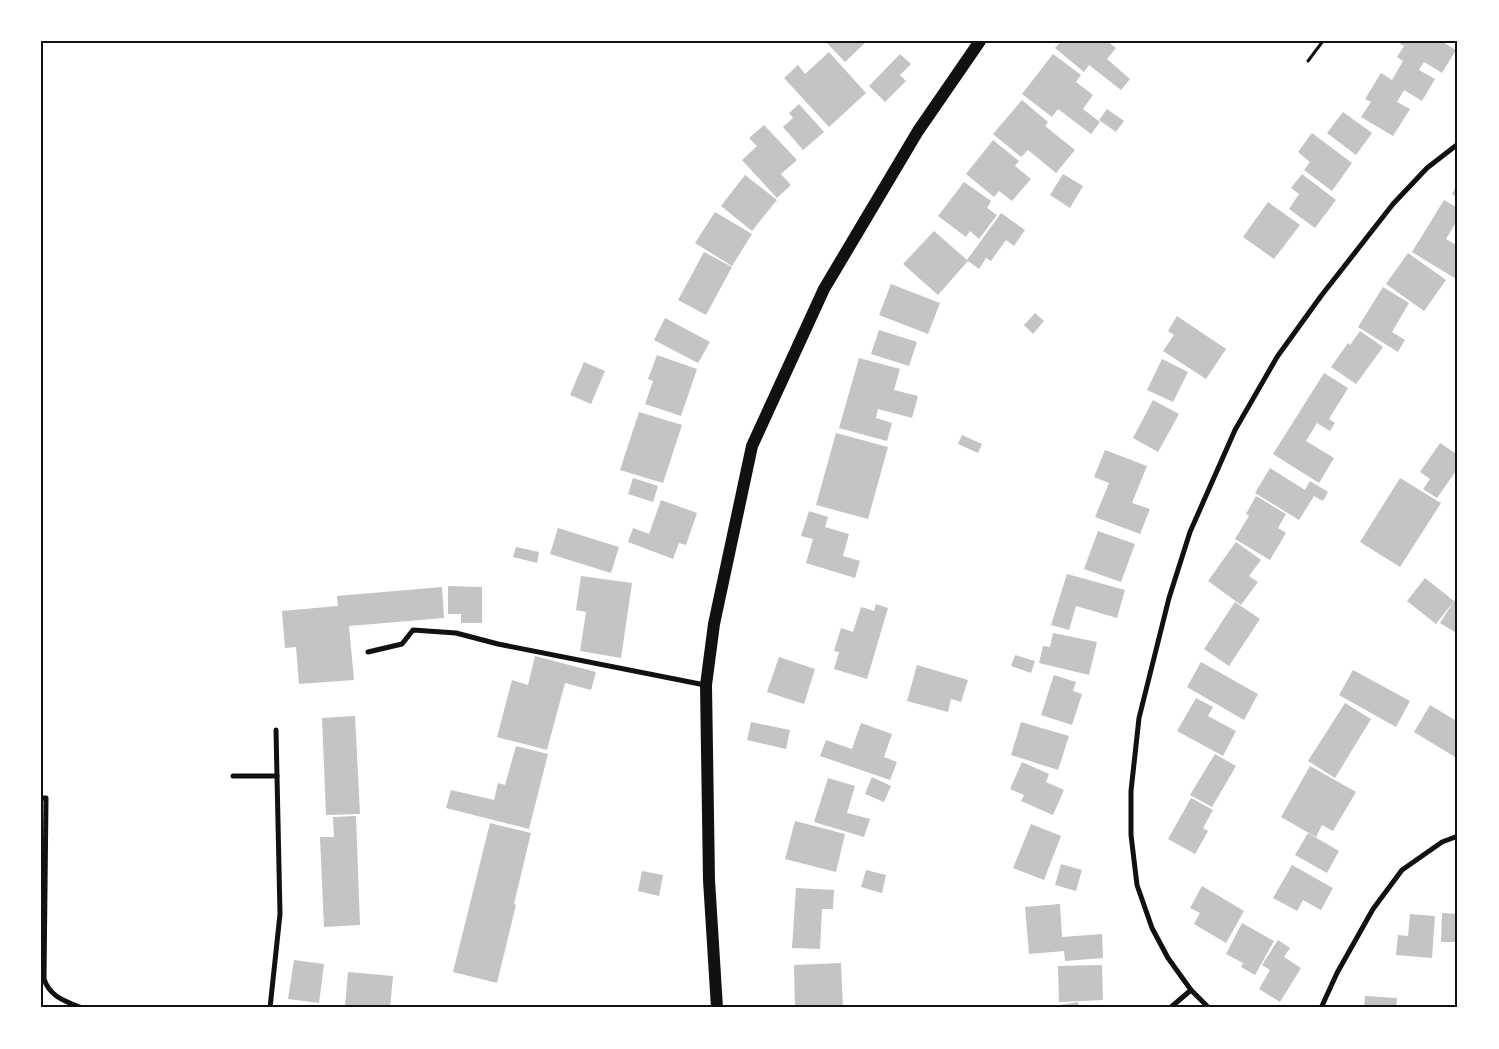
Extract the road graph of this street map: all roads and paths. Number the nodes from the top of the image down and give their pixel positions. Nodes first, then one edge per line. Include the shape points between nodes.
1 (980, 41) edge
2 (1323, 41) edge
3 (1308, 61) dead end
4 (1458, 144) edge
5 (368, 652) dead end
6 (706, 685) junction
7 (276, 730) dead end
8 (233, 776) dead end
9 (277, 776) junction
10 (43, 798) edge
11 (1458, 836) edge
12 (1191, 990) junction
13 (82, 1008) edge
14 (270, 1008) edge
15 (717, 1008) edge
16 (1170, 1008) edge
17 (1209, 1008) edge
18 (1321, 1008) edge

1 - 6 main road via 918,131 824,289 752,446 714,624
2 - 3 path
4 - 12 street via 1427,168 1393,204 1277,357 1234,430 1190,532 1169,598 1139,718 1131,792 1131,835 1137,885 1152,928
5 - 6 street via 402,644 414,630 456,633
6 - 15 main road via 709,880
7 - 9 street
8 - 9 street
9 - 14 street via 280,914
10 - 13 street via 44,979 47,989 56,996
11 - 18 street via 1442,842 1402,870 1373,909
12 - 16 street
12 - 17 street

